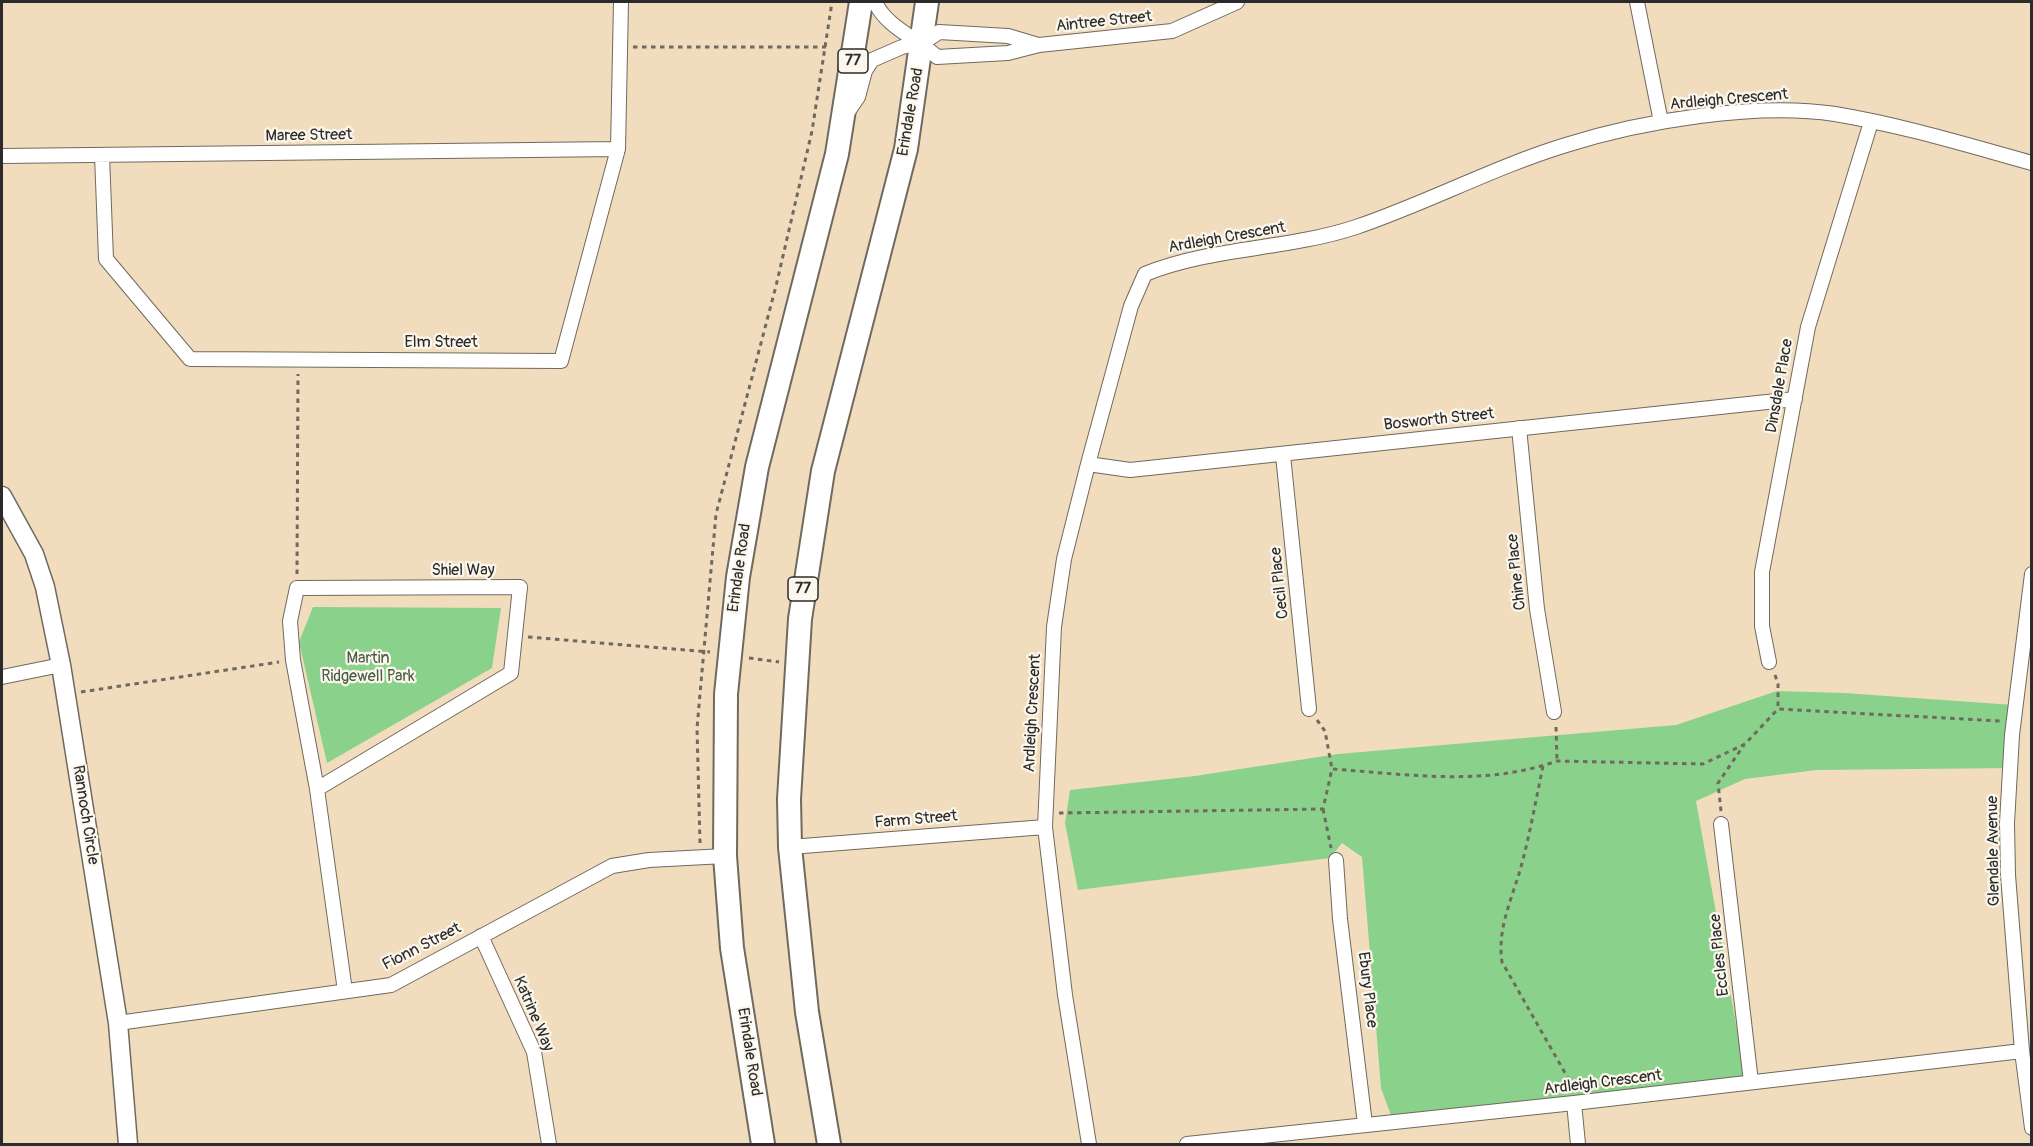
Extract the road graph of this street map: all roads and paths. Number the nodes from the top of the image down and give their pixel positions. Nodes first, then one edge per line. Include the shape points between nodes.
1 (621, 2) edge
2 (861, 2) edge
3 (875, 2) edge
4 (927, 2) edge
5 (1237, 2) edge
6 (1637, 2) edge
7 (922, 44) junction
8 (1039, 45) junction
9 (826, 46) dead end
10 (622, 47) junction
11 (843, 120) junction
12 (1661, 122) junction
13 (1871, 122) junction
14 (618, 149) junction
15 (102, 155) junction
16 (2, 156) edge
17 (2031, 163) edge
18 (298, 359) junction
19 (1795, 399) junction
20 (1519, 428) junction
21 (1283, 455) junction
22 (1088, 464) junction
23 (2, 496) edge
24 (2031, 574) edge
25 (297, 588) junction
26 (515, 636) junction
27 (730, 655) junction
28 (293, 660) junction
29 (1769, 662) joint
30 (796, 664) junction
31 (61, 665) junction
32 (2, 676) edge
33 (66, 694) junction
34 (1309, 709) joint
35 (1778, 709) junction
36 (1554, 712) joint
37 (2013, 721) junction
38 (1745, 744) junction
39 (1557, 761) junction
40 (1543, 766) junction
41 (1332, 769) junction
42 (317, 789) junction
43 (1323, 809) junction
44 (1045, 820) junction
45 (1721, 824) joint
46 (790, 847) junction
47 (725, 856) junction
48 (1336, 860) joint
49 (481, 936) junction
50 (345, 991) junction
51 (118, 1023) junction
52 (2022, 1051) junction
53 (1750, 1082) junction
54 (1574, 1103) junction
55 (1365, 1124) junction
56 (2031, 1128) edge
57 (128, 1144) edge
58 (549, 1144) edge
59 (762, 1144) edge
60 (829, 1144) edge
61 (1089, 1144) edge
62 (1187, 1144) edge
63 (1578, 1144) edge

1 - 10 street, Elm Street
2 - 11 main road, Erindale Road / 77
3 - 7 street, Aintree Street via 885,19
4 - 7 main road, Erindale Road / 77
5 - 8 street, Aintree Street via 1172,32
6 - 12 street
7 - 8 street, Aintree Street via 939,32 1008,36
7 - 8 street, Aintree Street via 937,57 1008,53
7 - 11 street, Aintree Street via 872,60 858,98
7 - 30 main road, Erindale Road / 77 via 906,149 823,471
9 - 10 path
10 - 14 street, Elm Street
11 - 27 main road, Erindale Road / 77 via 757,467 744,533
12 - 13 street, Ardleigh Crescent via 1704,115 1799,111
12 - 22 street, Ardleigh Crescent via 1567,144 1358,226 1315,239 1172,263 1145,274 1131,306
13 - 17 street, Ardleigh Crescent
13 - 19 street, Dinsdale Place via 1808,327
14 - 15 street, Maree Street
14 - 18 street, Elm Street via 561,361
15 - 16 street, Maree Street
15 - 18 street, Elm Street via 106,259 190,359
18 - 25 path
19 - 20 street, Bosworth Street
19 - 29 street, Dinsdale Place via 1762,572 1762,626
20 - 21 street, Bosworth Street
20 - 36 street, Chine Place via 1537,609
21 - 22 street, Bosworth Street via 1130,470
21 - 34 street, Cecil Place
22 - 44 street, Ardleigh Crescent via 1064,560 1054,627
23 - 31 street, Rannoch Circle via 34,554
24 - 37 street, Glendale Avenue
25 - 26 street, Shiel Way via 519,587
25 - 28 street via 290,621
26 - 27 path
26 - 42 street, Shiel Way via 511,673
27 - 30 path
27 - 47 main road, Erindale Road / 77 via 726,694
28 - 33 path
28 - 42 street
29 - 35 path via 1779,684
30 - 46 main road, Erindale Road / 77
31 - 32 street
31 - 33 street, Rannoch Circle
33 - 51 street, Rannoch Circle
34 - 41 path via 1325,731
35 - 37 path
35 - 38 path
36 - 39 path
37 - 52 street, Glendale Avenue via 2008,876
38 - 39 path via 1703,764
38 - 45 path via 1718,783
39 - 40 path
40 - 41 path via 1467,779
40 - 54 path via 1499,944 1502,962 1576,1094
41 - 43 path
42 - 50 street
43 - 44 path
43 - 48 path
44 - 46 street, Farm Street
44 - 61 street, Ardleigh Crescent via 1065,995
45 - 53 street, Eccles Place
46 - 60 main road, Erindale Road / 77 via 807,1012
47 - 49 street, Fionn Street via 612,866
47 - 59 main road, Erindale Road / 77 via 732,948
48 - 55 street, Ebury Place
49 - 50 street, Fionn Street via 391,985
49 - 58 street, Katrine Way via 534,1052
50 - 51 street, Fionn Street
51 - 57 street, Rannoch Circle
52 - 53 street, Ardleigh Crescent
52 - 56 street, Glendale Avenue
53 - 54 street, Ardleigh Crescent
54 - 55 street, Ardleigh Crescent
54 - 63 street
55 - 62 street, Ardleigh Crescent

